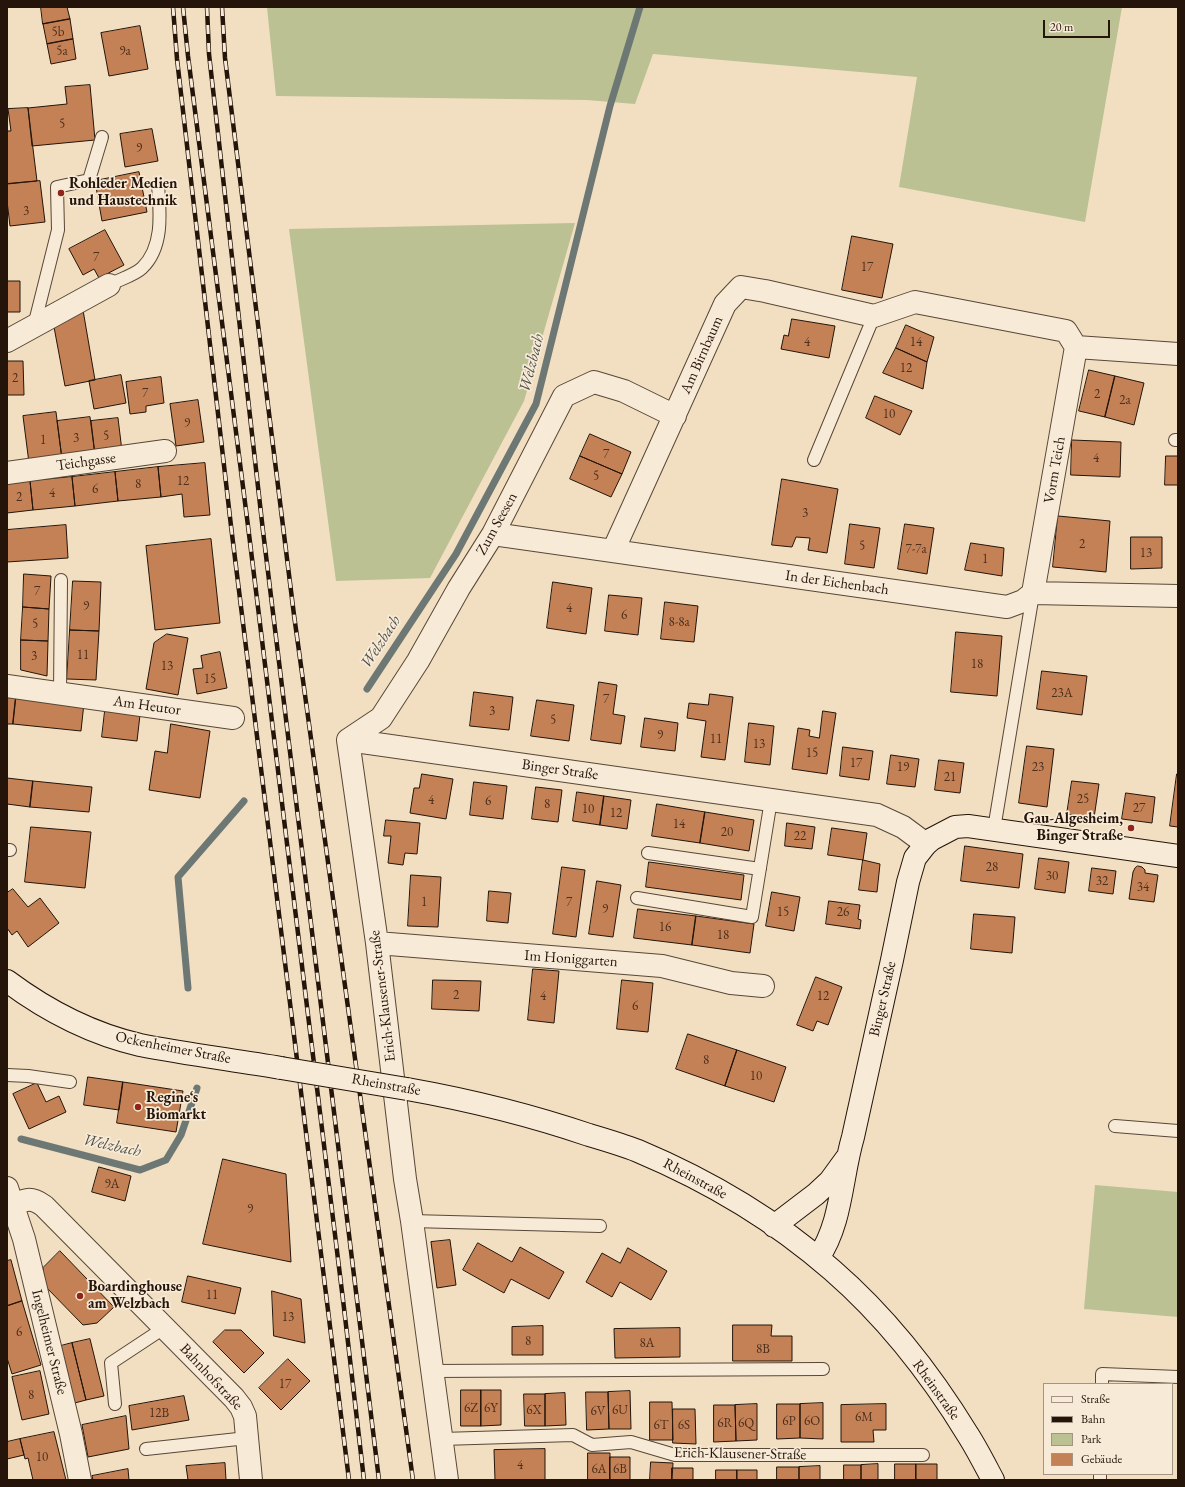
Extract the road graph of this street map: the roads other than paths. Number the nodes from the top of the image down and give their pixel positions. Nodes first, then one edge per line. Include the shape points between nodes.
1 (102, 136) dead end
2 (158, 185) dead end
3 (109, 285) joint
4 (874, 316) junction
5 (34, 326) junction
6 (7, 341) edge
7 (1076, 347) junction
8 (1178, 354) edge
9 (675, 416) junction
10 (165, 451) dead end
11 (814, 460) dead end
12 (7, 474) edge
13 (493, 534) junction
14 (613, 551) junction
15 (61, 580) dead end
16 (1033, 593) junction
17 (1178, 596) edge
18 (7, 686) edge
19 (60, 693) junction
20 (233, 718) dead end
21 (348, 740) junction
22 (772, 800) junction
23 (994, 829) junction
24 (926, 844) junction
25 (648, 853) dead end
26 (1178, 856) edge
27 (760, 870) junction
28 (637, 898) dead end
29 (377, 943) junction
30 (7, 981) edge
31 (764, 986) dead end
32 (281, 1068) joint
33 (7, 1075) edge
34 (70, 1082) dead end
35 (1115, 1126) dead end
36 (1178, 1130) edge
37 (847, 1156) junction
38 (10, 1196) edge
39 (412, 1221) junction
40 (600, 1226) dead end
41 (774, 1226) junction
42 (818, 1258) junction
43 (164, 1328) junction
44 (823, 1369) dead end
45 (432, 1371) junction
46 (1178, 1377) edge
47 (1102, 1383) edge
48 (115, 1404) dead end
49 (247, 1438) junction
50 (442, 1439) junction
51 (146, 1449) dead end
52 (923, 1455) dead end
53 (80, 1480) edge
54 (251, 1480) edge
55 (447, 1480) edge
56 (993, 1480) edge

1 - 5 lane via 89,180 57,187 58,230
2 - 3 lane via 160,215 152,257 141,269
3 - 5 street
4 - 7 street via 915,302 1066,330
4 - 9 street, Am Birnbaum via 741,287 725,304
4 - 11 lane
5 - 6 street
7 - 8 street
7 - 16 street, Vorm Teich
9 - 13 street, Zum Seesen via 624,391 594,382 564,396
9 - 14 street, Am Birnbaum
10 - 12 street, Teichgasse
13 - 14 street, In der Eichenbach
13 - 21 street, Zum Seesen via 459,588 418,662 381,718
14 - 16 street, In der Eichenbach via 1007,607 1023,601
15 - 19 lane
16 - 17 street
16 - 23 lane
18 - 19 street, Am Heutor
19 - 20 street, Am Heutor
21 - 22 street, Binger Straße
21 - 29 street, Erich-Klausener-Straße
22 - 24 street, Binger Straße via 877,815 903,827
22 - 27 lane
23 - 24 street, Binger Straße via 955,827 944,831
23 - 26 street, Binger Straße
24 - 37 street, Binger Straße via 915,858 908,882
25 - 27 lane
27 - 28 lane via 752,917
29 - 31 street, Im Honiggarten via 662,966 730,983
29 - 39 street, Erich-Klausener-Straße
30 - 32 street, Ockenheimer Straße via 49,1009 114,1037 140,1044
32 - 41 street, Rheinstraße, bridge via 407,1088 515,1112 562,1126 636,1150 678,1169 744,1205
33 - 34 lane
35 - 36 lane
37 - 41 street, Binger Straße via 830,1181
37 - 42 street, Binger Straße via 839,1210
38 - 43 street, Bahnhofstraße via 32,1200 44,1206
38 - 53 street, Ingelheimer Straße via 24,1238
39 - 40 lane
39 - 45 street, Erich-Klausener-Straße
41 - 42 street, Rheinstraße
42 - 56 street, Rheinstraße via 864,1301 901,1342 968,1435
43 - 48 lane via 111,1363
43 - 49 street, Bahnhofstraße via 241,1407 245,1416
44 - 45 lane
45 - 50 street, Erich-Klausener-Straße
46 - 47 lane via 1102,1374
49 - 51 lane
49 - 54 street, Bahnhofstraße
50 - 52 lane, Erich-Klausener-Straße via 573,1435 592,1445 632,1442 675,1455
50 - 55 street, Erich-Klausener-Straße

